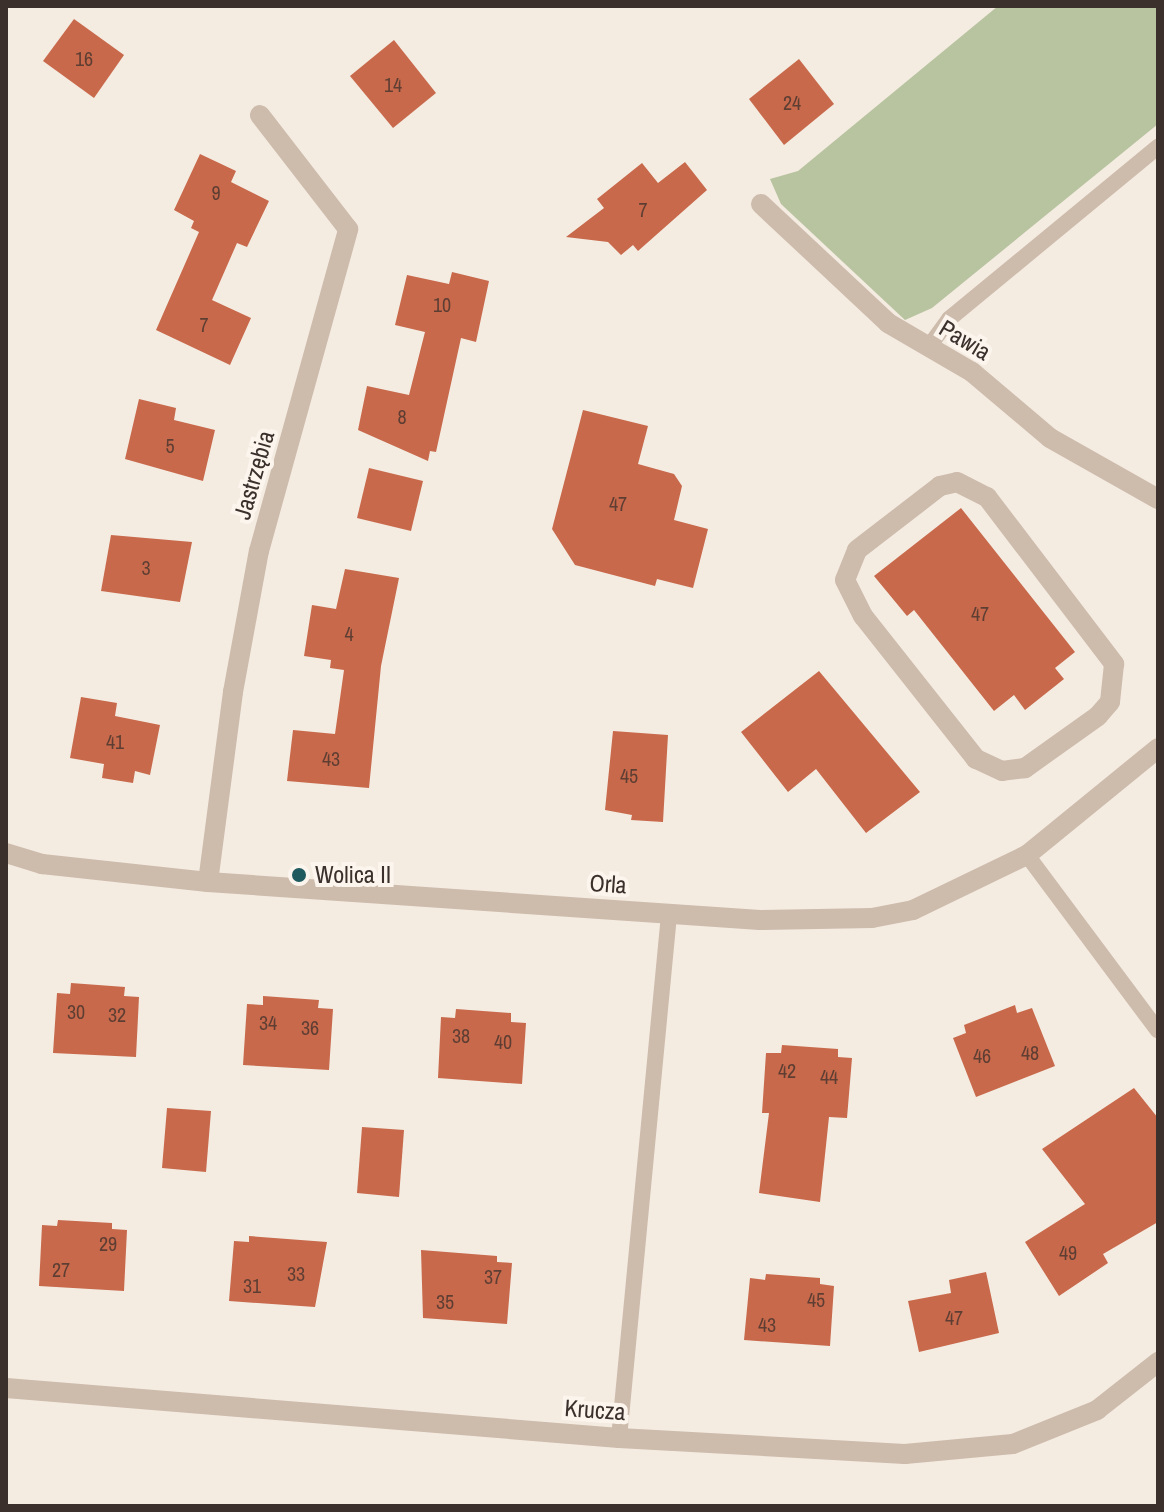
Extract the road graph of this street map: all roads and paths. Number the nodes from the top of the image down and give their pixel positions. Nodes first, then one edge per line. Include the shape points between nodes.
1 (260, 115) dead end
2 (1158, 147) edge
3 (761, 204) dead end
4 (928, 348) junction
5 (1158, 499) edge
6 (1115, 681) joint
7 (1158, 748) edge
8 (6, 853) edge
9 (1027, 855) junction
10 (208, 882) junction
11 (669, 915) junction
12 (1158, 1031) edge
13 (1158, 1362) edge
14 (6, 1388) edge
15 (619, 1438) junction

1 - 10 street, Jastrzębia via 348,229 259,551 233,692
2 - 4 lane via 949,319
3 - 4 street, Pawia via 888,323
4 - 5 street, Pawia via 972,372 1050,438
6 - 6 street via 1110,702 1098,716 1025,768 1002,771 986,766 948,727 850,598 845,580 849,565 857,550 940,486 957,482 971,487 987,497 1114,664
7 - 9 street, Orla
8 - 10 street, Orla via 42,864
9 - 11 street, Orla via 913,910 872,918
9 - 12 lane
10 - 11 street, Orla
11 - 15 lane
13 - 15 street, Krucza via 1097,1410 1013,1444 905,1454
14 - 15 street, Krucza

